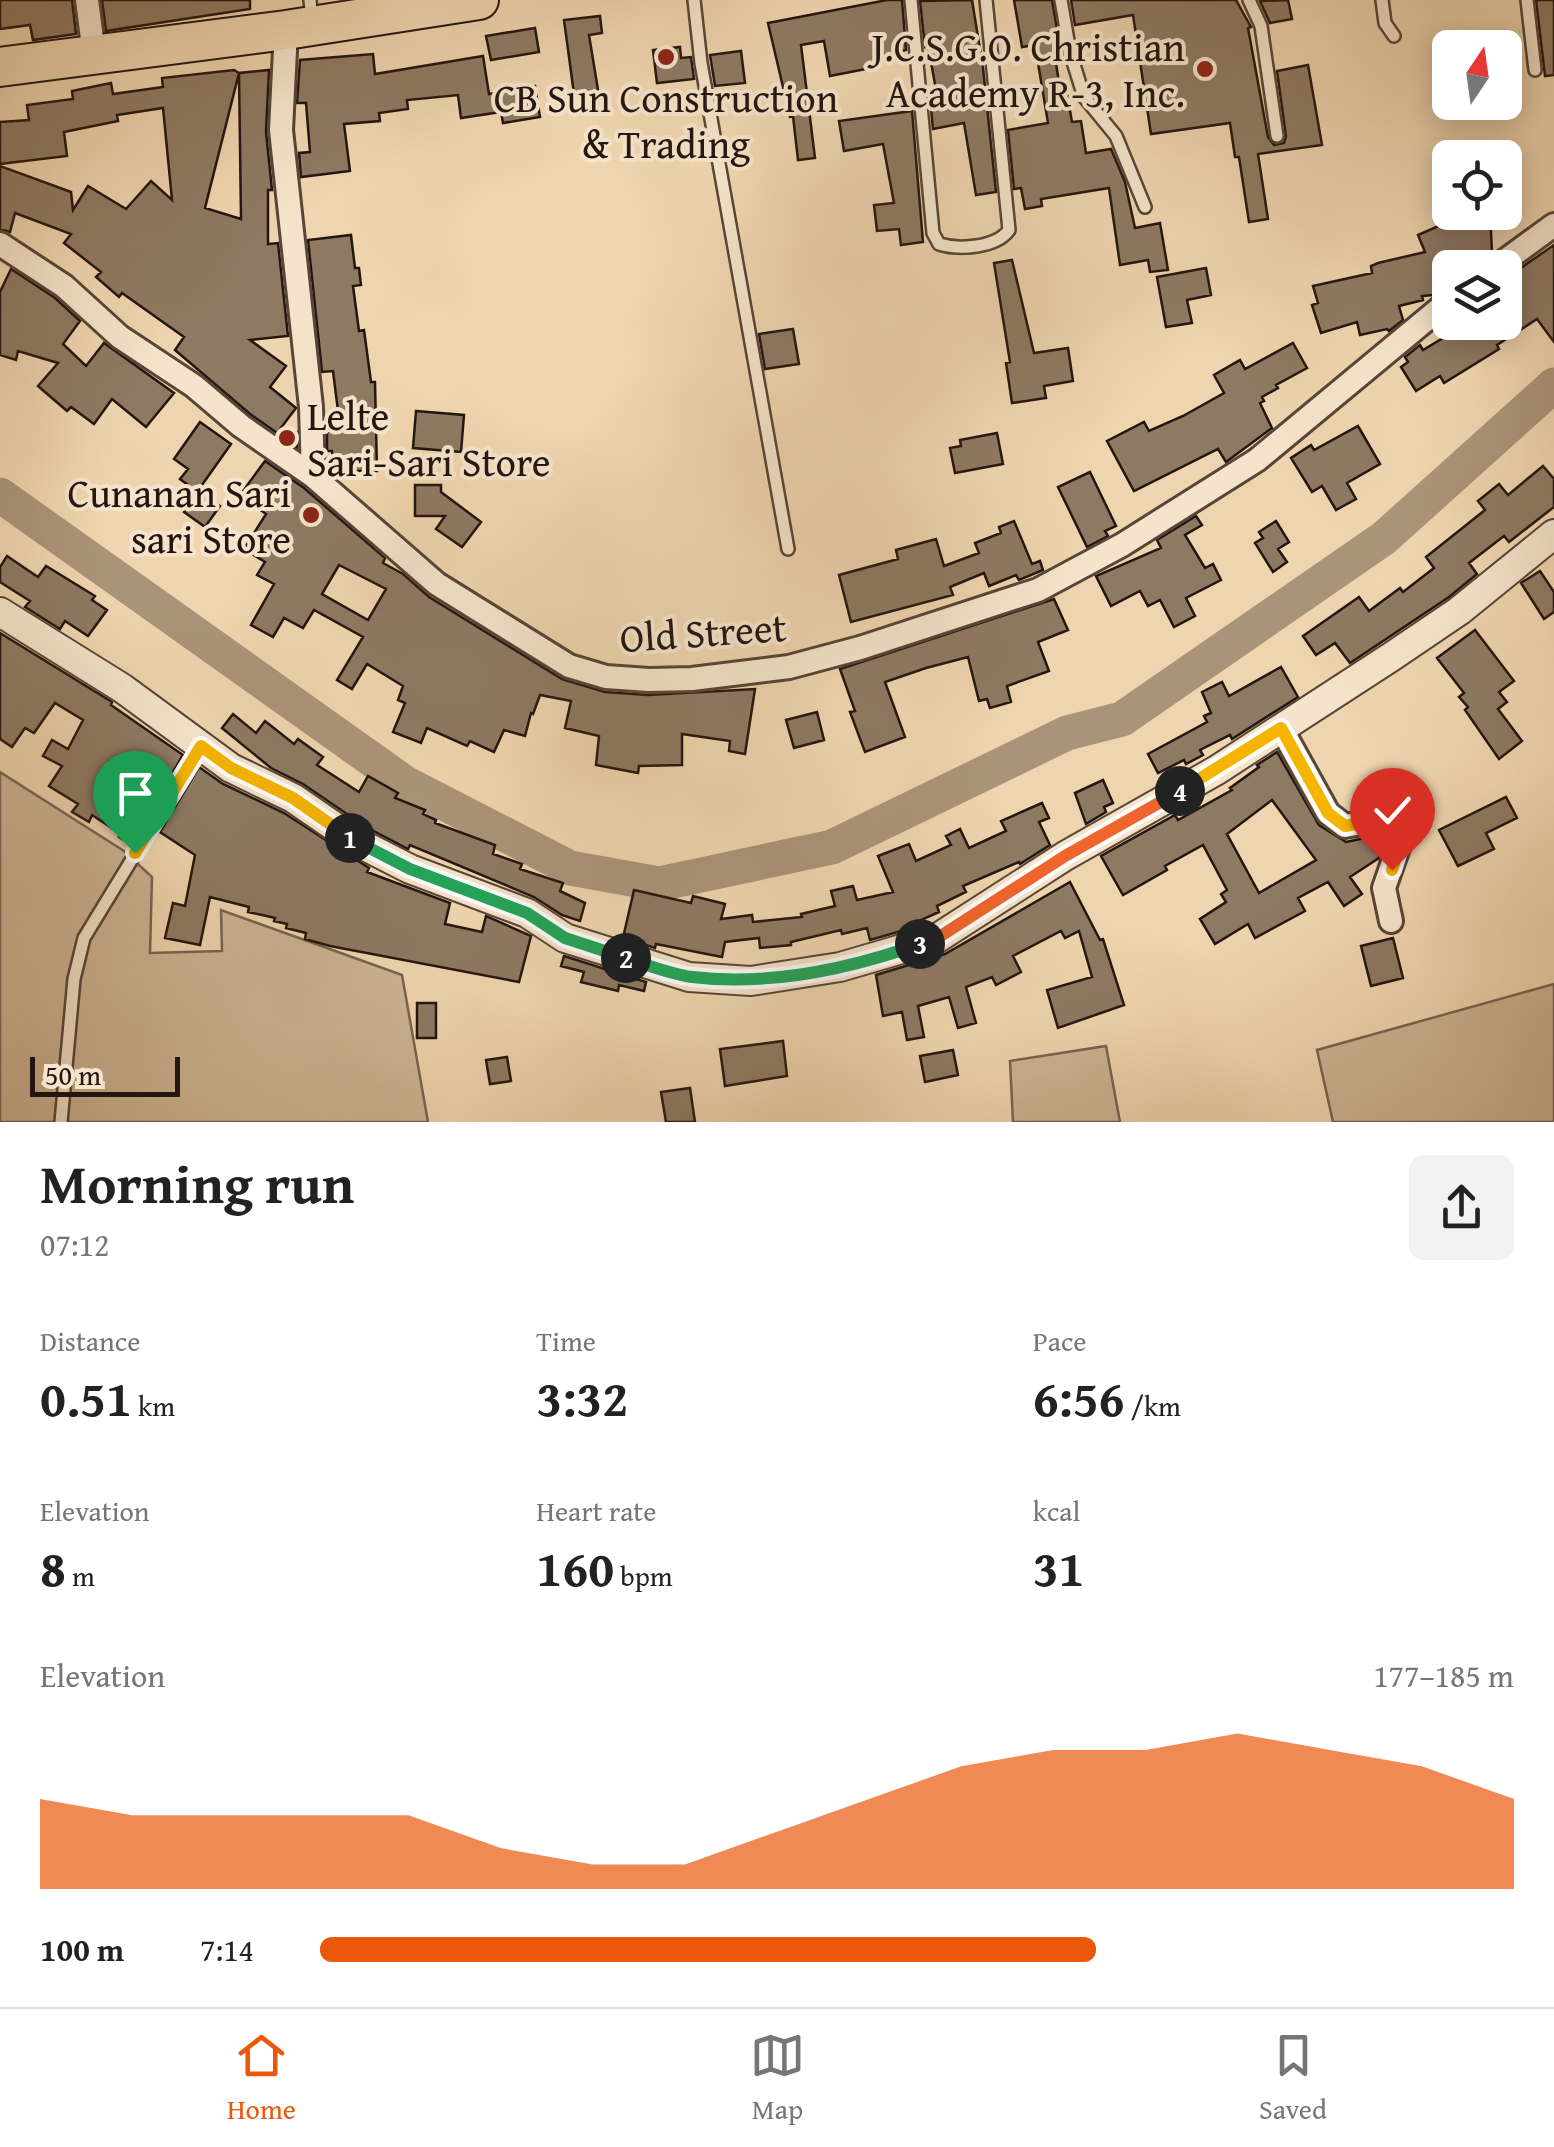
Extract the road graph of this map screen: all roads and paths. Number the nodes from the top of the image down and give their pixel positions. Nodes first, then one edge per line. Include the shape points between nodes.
1 (87, 0) edge
2 (479, 0) edge
3 (694, 0) edge
4 (911, 0) edge
5 (986, 0) edge
6 (1061, 0) edge
7 (1249, 0) edge
8 (1382, 0) edge
9 (1527, 0) edge
10 (303, 17) edge
11 (1394, 36) dead end
12 (94, 54) junction
13 (0, 67) edge
14 (1535, 70) dead end
15 (1278, 136) dead end
16 (1145, 207) dead end
17 (1554, 225) edge
18 (0, 244) edge
19 (1519, 250) edge
20 (1432, 315) edge
21 (313, 476) junction
22 (1554, 534) edge
23 (788, 549) dead end
24 (0, 612) edge
25 (1281, 728) junction
26 (201, 746) junction
27 (1391, 921) dead end
28 (61, 1122) edge

1 - 12 street
2 - 10 highway
3 - 23 lane
4 - 5 lane via 934,233 939,244 952,248 996,242 1009,230
6 - 16 lane via 1084,97 1116,136
7 - 15 lane via 1258,13
8 - 11 lane
9 - 14 lane
10 - 12 highway
10 - 21 street via 281,130
12 - 13 highway
17 - 19 street
18 - 21 street, Old Street
20 - 21 street, Old Street via 1257,460 1079,570 1038,590 860,648 760,671 650,680 570,666 437,584
22 - 25 street via 1459,611
24 - 26 street
25 - 26 street via 936,939 840,966 750,980 689,977 565,938 527,913 357,842
25 - 27 street via 1338,822 1389,818 1400,845 1384,888
26 - 28 lane via 84,938

